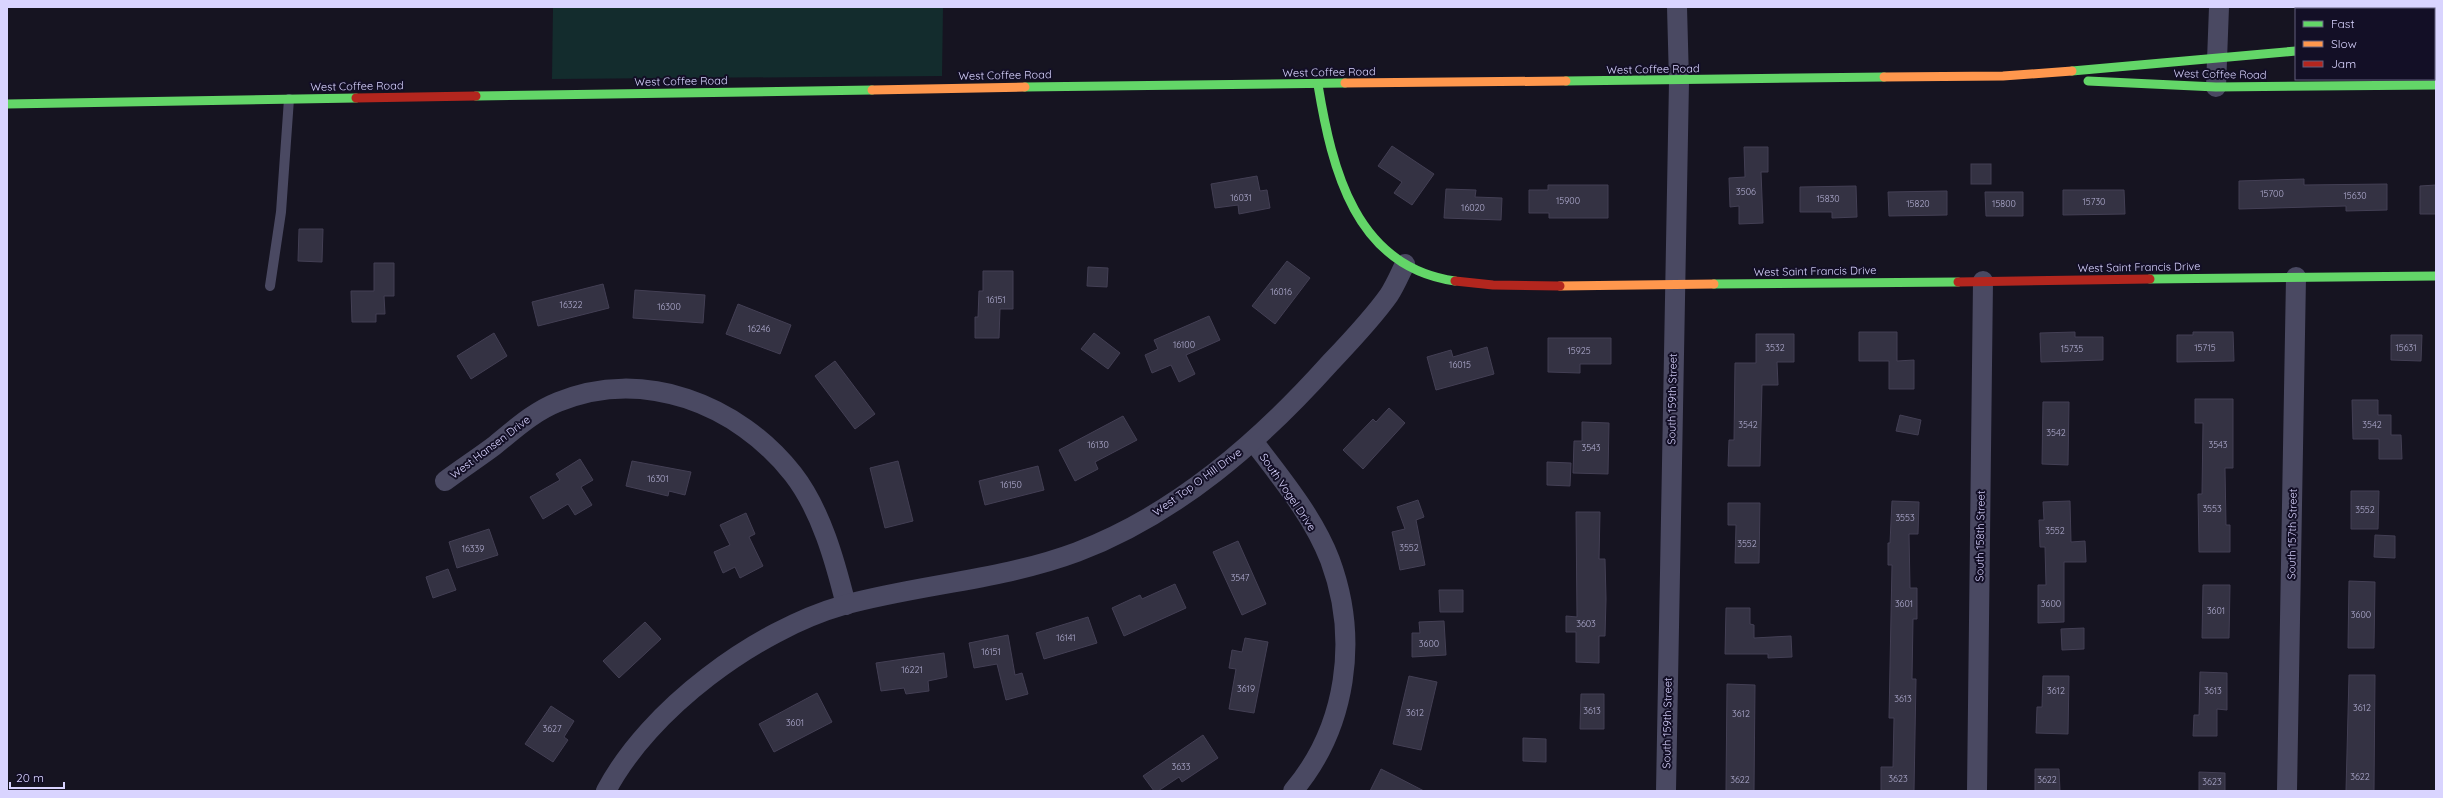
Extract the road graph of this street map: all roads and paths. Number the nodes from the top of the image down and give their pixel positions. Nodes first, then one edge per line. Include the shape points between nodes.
1 (1677, 7) edge
2 (2219, 7) edge
3 (2295, 51) edge
4 (2217, 58) junction
5 (2003, 76) junction
6 (1679, 81) junction
7 (1318, 85) junction
8 (2436, 85) edge
9 (2216, 87) junction
10 (289, 99) junction
11 (7, 104) edge
12 (1405, 264) junction
13 (2436, 276) edge
14 (2296, 277) junction
15 (1983, 281) junction
16 (1674, 285) junction
17 (270, 286) dead end
18 (1253, 441) junction
19 (445, 481) dead end
20 (846, 605) junction
21 (606, 791) edge
22 (1293, 791) edge
23 (1666, 791) edge
24 (1976, 791) edge
25 (2287, 791) edge

1 - 6 street, South 159th Street
2 - 4 street
3 - 4 street, West Coffee Road
4 - 5 street, West Coffee Road
4 - 9 street
5 - 6 street, West Coffee Road
5 - 9 street, West Coffee Road
6 - 7 street, West Coffee Road
6 - 16 street, South 159th Street
7 - 10 street, West Coffee Road via 1012,87
7 - 12 street, West Saint Francis Drive via 1327,144 1342,188 1368,232
8 - 9 street, West Coffee Road
10 - 11 street, West Coffee Road
10 - 17 lane via 282,212
12 - 16 street, West Saint Francis Drive via 1415,270 1447,279 1498,284
12 - 18 street, West Top O Hill Drive via 1389,295 1348,344 1298,400
13 - 14 street, West Saint Francis Drive
14 - 15 street, West Saint Francis Drive
14 - 25 street, South 157th Street
15 - 16 street, West Saint Francis Drive
15 - 24 street, South 158th Street
16 - 23 street, South 159th Street
18 - 20 street, West Top O Hill Drive via 1160,510 1077,552 998,574
18 - 22 street, South Vogel Drive via 1301,507 1321,541 1337,584 1345,630 1346,652 1341,698 1327,739 1316,760
19 - 20 street, West Hansen Drive via 525,419 558,402 616,389 639,388 668,392 702,403 733,420 774,453 793,474 817,518 830,550
20 - 21 street, West Top O Hill Drive via 800,622 757,645 673,705 627,757

